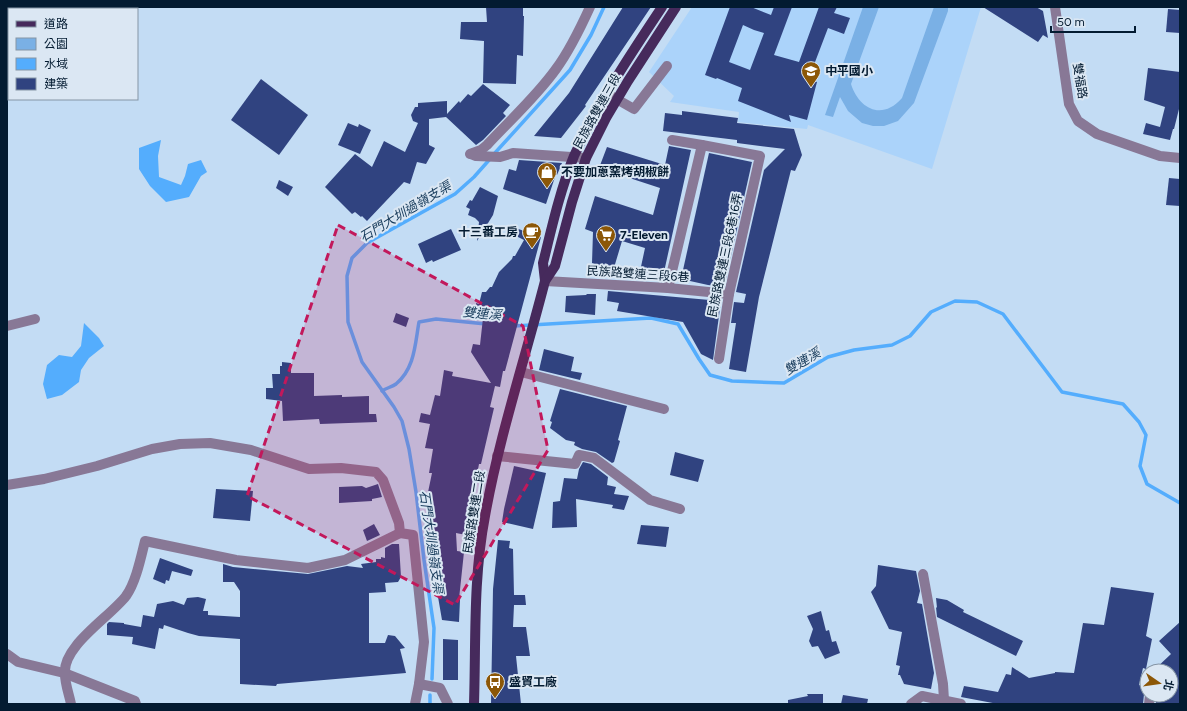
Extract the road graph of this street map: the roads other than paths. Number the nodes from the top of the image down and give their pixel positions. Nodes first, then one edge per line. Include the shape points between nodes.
1 (590, 7) edge
2 (662, 7) edge
3 (676, 7) edge
4 (1055, 7) edge
5 (667, 66) dead end
6 (606, 93) junction
7 (617, 99) junction
8 (672, 140) dead end
9 (702, 145) junction
10 (574, 157) junction
11 (586, 158) junction
12 (1180, 158) edge
13 (545, 281) junction
14 (668, 288) junction
15 (729, 294) junction
16 (35, 319) dead end
17 (7, 326) edge
18 (532, 330) joint
19 (719, 359) dead end
20 (521, 372) junction
21 (664, 409) dead end
22 (497, 456) junction
23 (7, 485) edge
24 (680, 509) dead end
25 (400, 532) junction
26 (923, 574) dead end
27 (7, 654) edge
28 (64, 673) junction
29 (419, 684) junction
30 (944, 700) junction
31 (70, 704) edge
32 (136, 704) edge
33 (415, 704) edge
34 (448, 704) edge
35 (474, 704) edge
36 (911, 704) edge
37 (961, 704) edge

1 - 10 street via 569,50 542,86 487,145 470,154 496,157 513,153
2 - 6 main road, 民族路雙連三段
3 - 7 main road, 民族路雙連三段
4 - 12 street, 雙福路 via 1069,104 1078,121 1097,134 1160,156
5 - 7 street via 634,109
6 - 7 street
6 - 10 main road, 民族路雙連三段
7 - 11 main road, 民族路雙連三段
8 - 9 street
9 - 14 street
9 - 15 street, 民族路雙連三段6巷16弄 via 760,156
10 - 11 street
10 - 13 main road, 民族路雙連三段 via 559,199 543,263
11 - 13 main road, 民族路雙連三段 via 555,266
13 - 14 street, 民族路雙連三段6巷
13 - 18 main road, 民族路雙連三段
14 - 15 street, 民族路雙連三段6巷
15 - 19 street, 民族路雙連三段6巷16弄
16 - 17 street
18 - 20 main road, 民族路雙連二段
20 - 21 street
20 - 22 main road, 民族路雙連二段
22 - 24 street via 575,464 580,455 594,458 650,500
22 - 35 main road, 民族路雙連二段 via 484,518 477,584
23 - 25 street via 89,468 152,449 180,444 210,443 251,450 310,469 341,468 376,472 383,480
25 - 28 street via 345,560 308,568 236,560 145,541 139,567 126,596 73,649 66,661
25 - 29 street via 413,535 424,642
26 - 30 street
27 - 28 street via 18,662
28 - 31 street
28 - 32 street via 135,701
29 - 33 street
29 - 34 street via 440,688
30 - 36 street via 922,696
30 - 37 street

